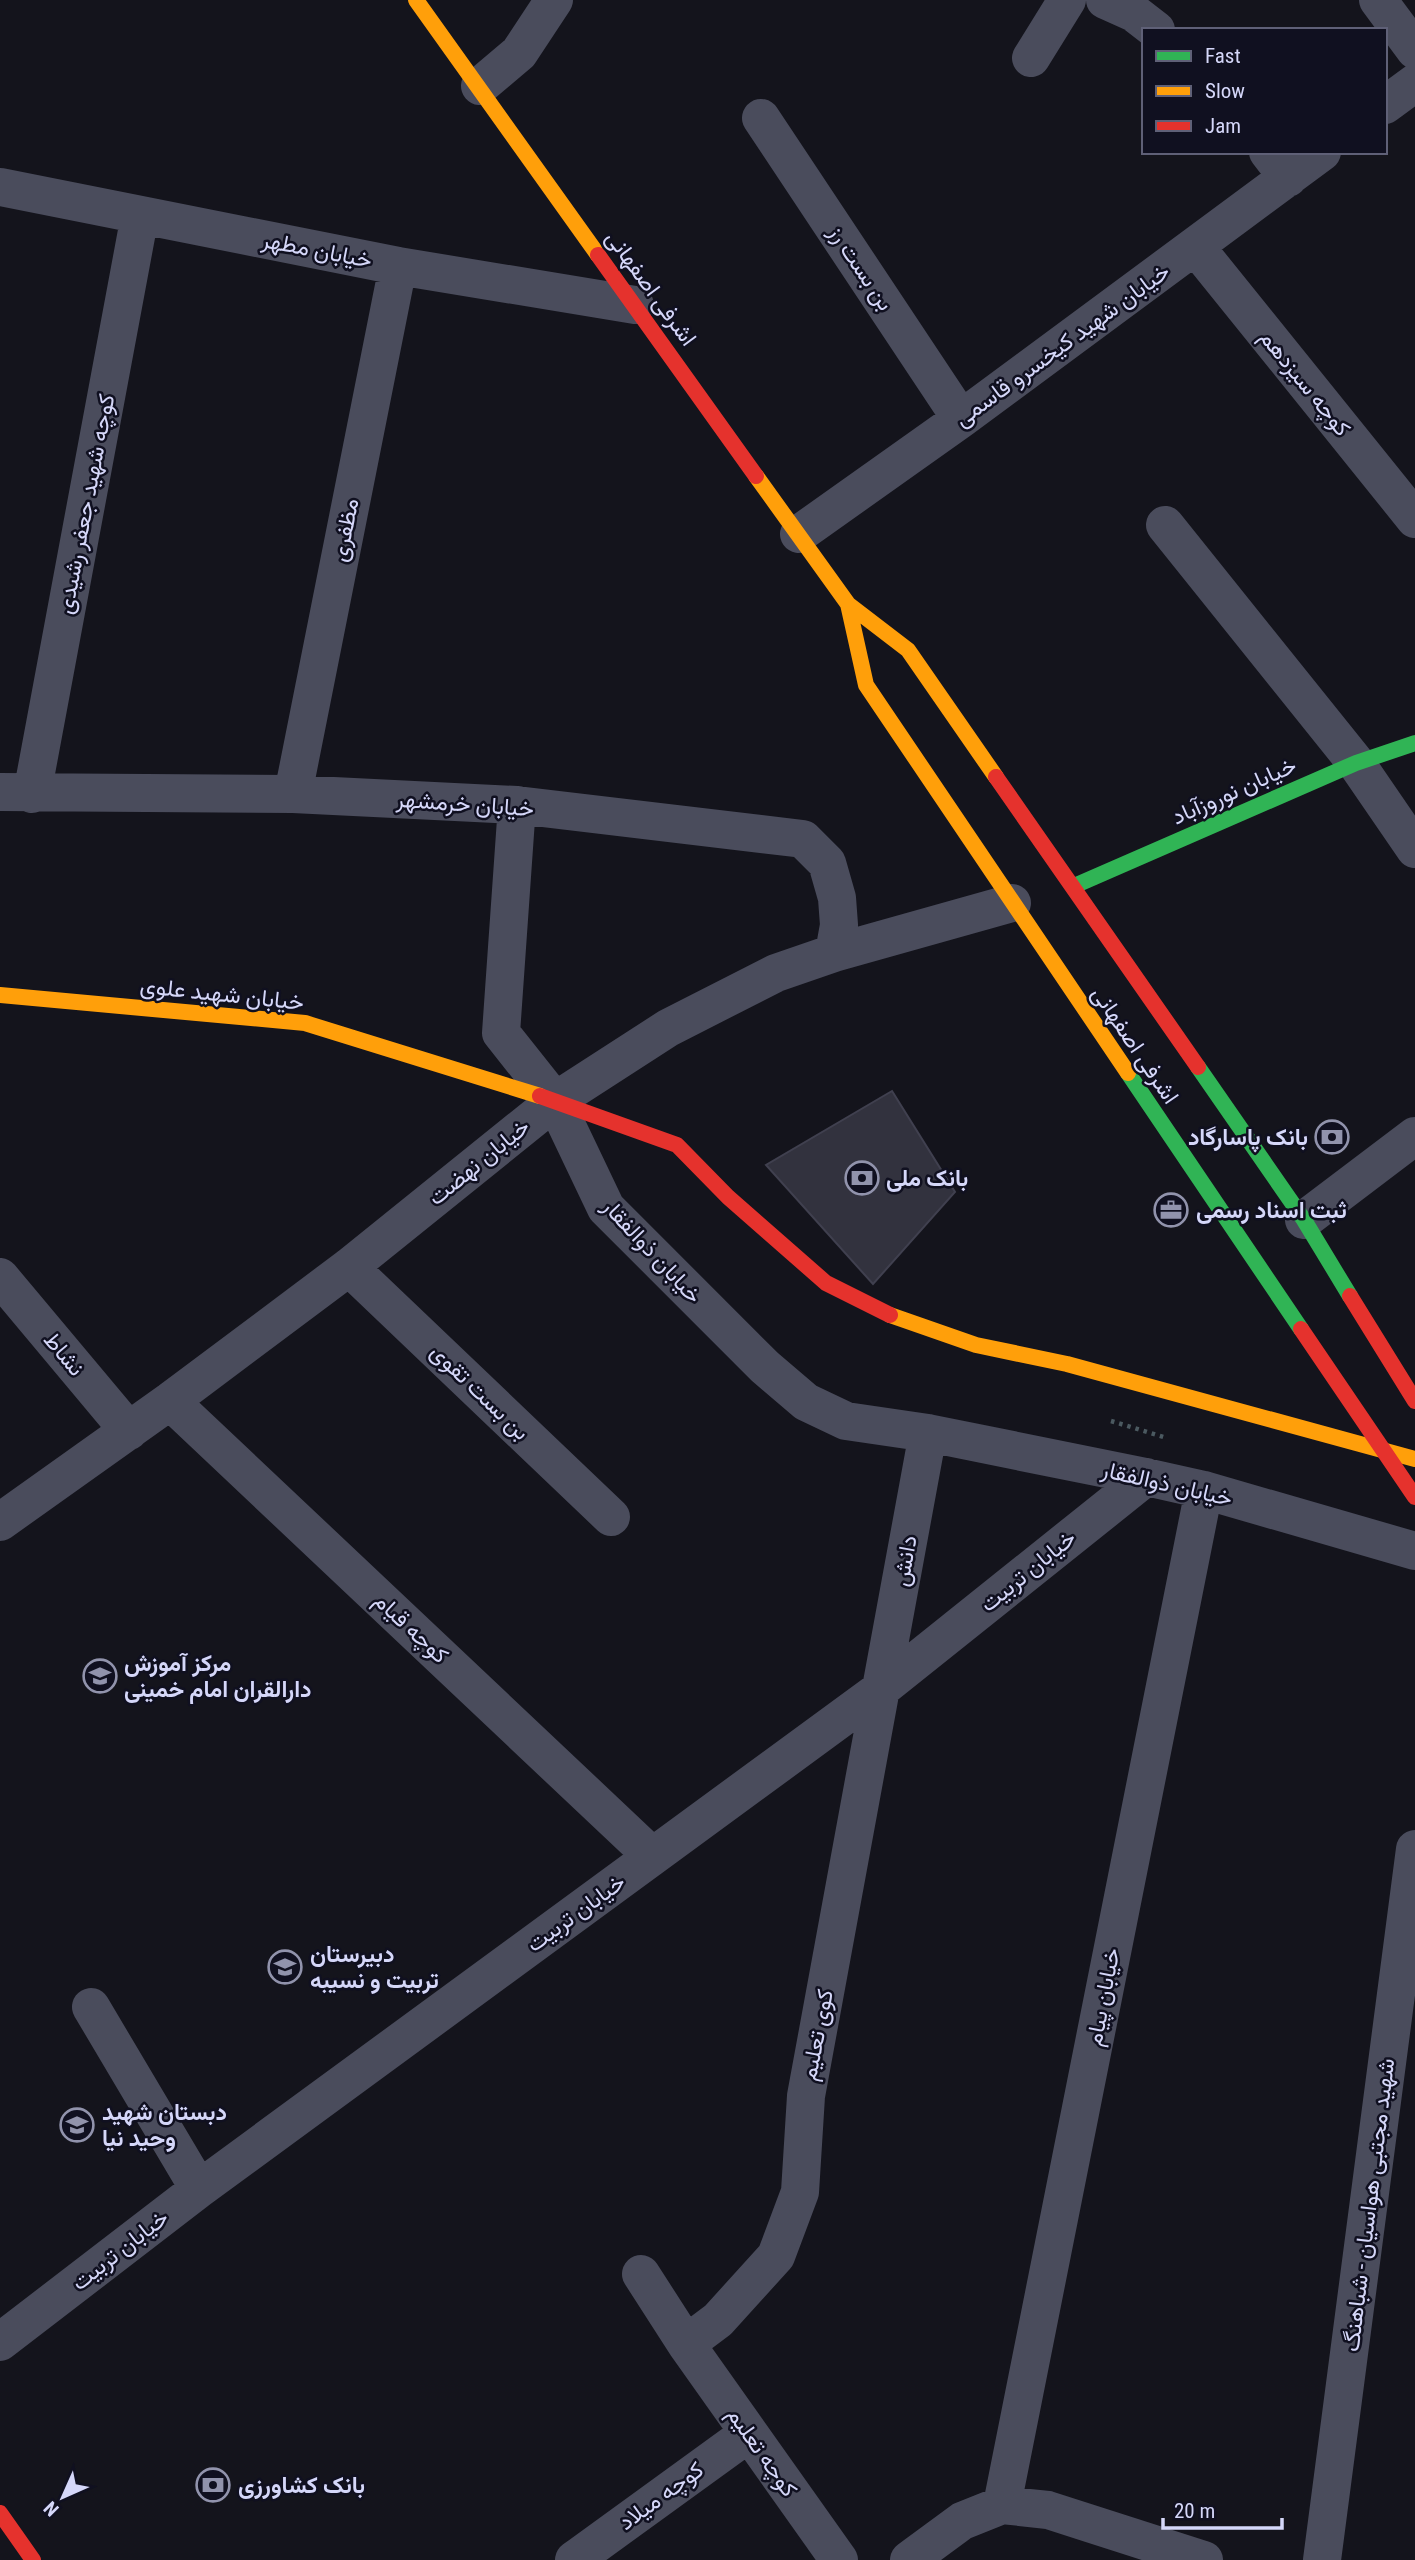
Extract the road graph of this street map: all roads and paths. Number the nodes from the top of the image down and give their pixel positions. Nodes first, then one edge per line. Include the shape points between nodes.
1 (416, 0) edge
2 (554, 0) edge
3 (1067, 0) edge
4 (1105, 0) edge
5 (1378, 0) edge
6 (1153, 28) edge
7 (1415, 50) edge
8 (1031, 58) dead end
9 (1415, 83) edge
10 (480, 86) junction
11 (1387, 104) edge
12 (761, 118) dead end
13 (1315, 154) edge
14 (1278, 165) edge
15 (0, 187) edge
16 (140, 215) junction
17 (1195, 246) junction
18 (398, 266) junction
19 (635, 305) junction
20 (961, 419) junction
21 (1415, 519) edge
22 (1165, 525) dead end
23 (799, 534) junction
24 (848, 604) junction
25 (1415, 743) edge
26 (1356, 763) junction
27 (16, 793) edge
28 (293, 794) junction
29 (517, 805) junction
30 (1415, 849) edge
31 (1074, 886) junction
32 (1012, 903) junction
33 (834, 953) junction
34 (0, 995) edge
35 (555, 1101) junction
36 (1415, 1136) edge
37 (1304, 1220) junction
38 (349, 1267) junction
39 (0, 1277) edge
40 (170, 1401) junction
41 (1415, 1401) edge
42 (129, 1431) junction
43 (928, 1433) junction
44 (1382, 1449) junction
45 (1415, 1459) edge
46 (1146, 1477) junction
47 (1204, 1490) junction
48 (1415, 1497) edge
49 (611, 1517) dead end
50 (0, 1522) edge
51 (1415, 1550) edge
52 (881, 1689) junction
53 (1415, 1849) edge
54 (652, 1856) junction
55 (91, 2007) dead end
56 (199, 2189) junction
57 (641, 2274) dead end
58 (0, 2342) edge
59 (686, 2344) junction
60 (749, 2433) junction
61 (1002, 2505) junction
62 (0, 2513) edge
63 (33, 2560) edge
64 (574, 2560) edge
65 (839, 2560) edge
66 (909, 2560) edge
67 (1204, 2560) edge
68 (1322, 2560) edge

1 - 10 main road, اشرفی اصفهانی
2 - 10 street via 519,53
3 - 8 street
4 - 6 street
5 - 7 street
9 - 11 street
10 - 19 main road, اشرفی اصفهانی
12 - 20 street, بن بست رز
13 - 14 street, خیابان شهید کیخسرو قاسمی
14 - 17 street, خیابان شهید کیخسرو قاسمی
15 - 16 street, خیابان مطهر
16 - 18 street, خیابان مطهر
16 - 27 street, کوچه شهید جعفر رشیدی
17 - 20 street, خیابان شهید کیخسرو قاسمی
17 - 21 street, کوچه سیزدهم
18 - 19 street, خیابان مطهر
18 - 28 street, مظفری
19 - 23 main road, اشرفی اصفهانی
20 - 23 street, خیابان شهید کیخسرو قاسمی
22 - 26 street
23 - 24 main road, اشرفی اصفهانی
24 - 31 main road, اشرفی اصفهانی via 908,650
24 - 32 main road, اشرفی اصفهانی via 866,685
25 - 26 main road, خیابان نوروزآباد
26 - 30 street
26 - 31 main road, خیابان نوروزآباد
27 - 28 street, خیابان خرمشهر
28 - 29 street, خیابان خرمشهر
29 - 33 street, خیابان خرمشهر via 803,839 827,863 837,898
29 - 35 street, خیابان ذوالفقار via 500,1033
31 - 37 main road, اشرفی اصفهانی
32 - 33 street, خیابان نهضت
32 - 44 main road, اشرفی اصفهانی
33 - 35 street, خیابان نهضت via 776,972 668,1028
34 - 35 main road, خیابان شهید علوی via 305,1024
35 - 38 street, خیابان نهضت
35 - 43 street, خیابان ذوالفقار via 606,1208 765,1367 806,1402 846,1421
35 - 44 main road via 677,1145 826,1283 883,1313 976,1345 1066,1364
36 - 37 street
37 - 41 main road, اشرفی اصفهانی
38 - 40 street, خیابان نهضت
38 - 49 street, بن بست تقوی
39 - 42 street, نشاط
40 - 42 street, خیابان نهضت
40 - 54 street, کوچه قیام
42 - 50 street, خیابان نهضت
43 - 46 street, خیابان ذوالفقار
43 - 52 street, دانش
44 - 45 main road
44 - 48 main road, اشرفی اصفهانی
46 - 47 street, خیابان ذوالفقار
46 - 52 street, خیابان تربیت
47 - 51 street, خیابان ذوالفقار
47 - 61 street, خیابان پیام
52 - 54 street, خیابان تربیت
52 - 59 street, کوی تعلیم via 806,2096 800,2192 776,2256 718,2320
53 - 68 street, شهید مجتبی هواسیان - شباهنگ
54 - 56 street, خیابان تربیت
55 - 56 street
56 - 58 street, خیابان تربیت
57 - 59 street, کوچه تعلیم
59 - 60 street, کوچه تعلیم
60 - 64 street, کوچه میلاد
60 - 65 street, کوچه تعلیم
61 - 66 street via 962,2521
61 - 67 street via 1048,2510
62 - 63 main road

